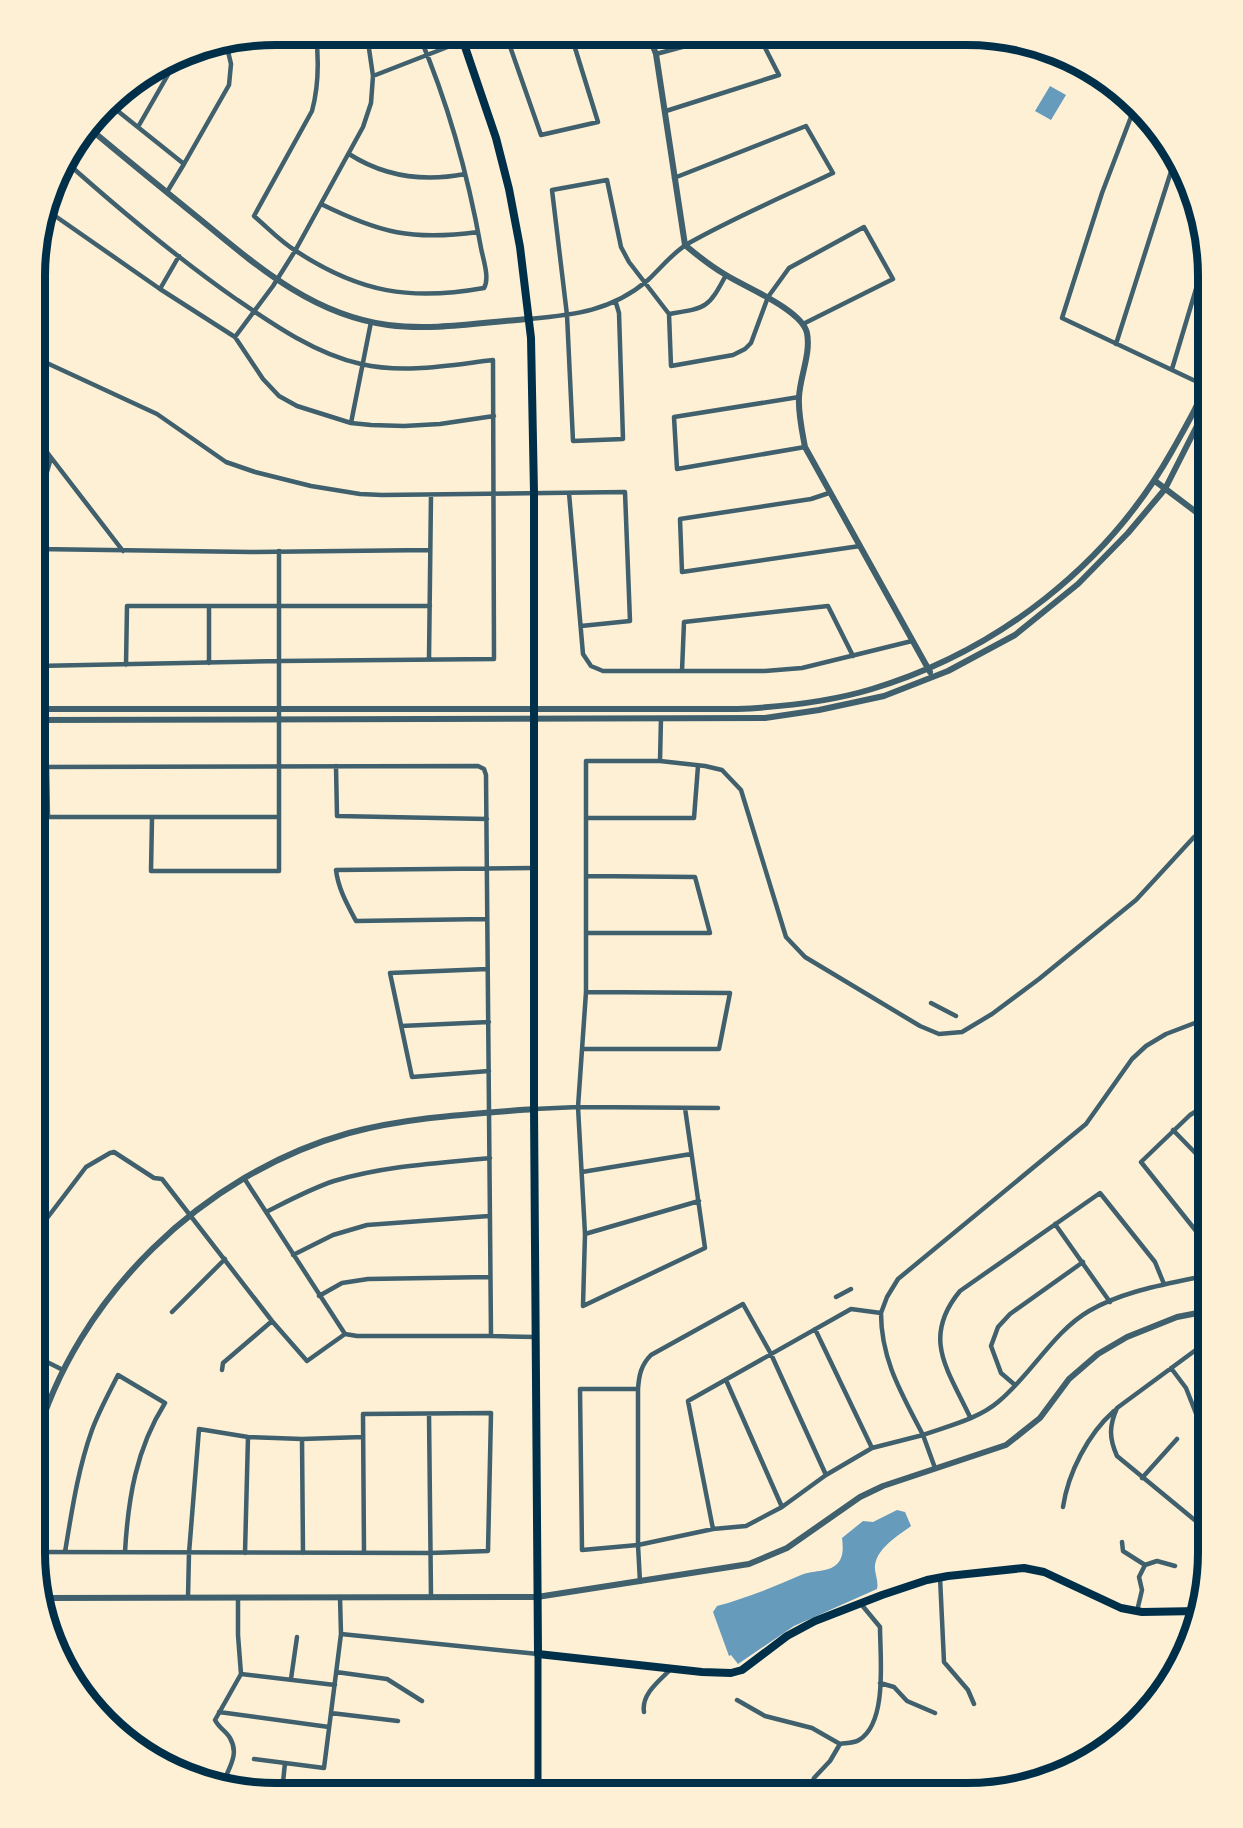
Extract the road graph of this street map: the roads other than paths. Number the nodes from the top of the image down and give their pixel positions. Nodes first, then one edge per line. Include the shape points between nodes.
1 (317, 45) edge
2 (368, 45) edge
3 (424, 45) edge
4 (448, 45) edge
5 (464, 45) edge
6 (510, 45) edge
7 (574, 45) edge
8 (652, 45) edge
9 (690, 45) edge
10 (763, 45) edge
11 (228, 50) edge
12 (656, 54) junction
13 (428, 55) junction
14 (170, 71) edge
15 (373, 76) junction
16 (116, 110) edge
17 (666, 111) junction
18 (1132, 115) edge
19 (138, 127) junction
20 (95, 133) edge
21 (349, 154) junction
22 (184, 164) junction
23 (72, 169) edge
24 (1172, 169) edge
25 (465, 174) junction
26 (674, 178) junction
27 (167, 192) junction
28 (321, 204) junction
29 (53, 215) edge
30 (478, 232) junction
31 (685, 245) junction
32 (295, 251) junction
33 (179, 256) junction
34 (726, 275) junction
35 (276, 281) junction
36 (646, 282) junction
37 (1198, 282) edge
38 (160, 289) junction
39 (768, 297) junction
40 (616, 303) junction
41 (254, 311) junction
42 (669, 314) junction
43 (567, 315) junction
44 (529, 319) junction
45 (371, 322) junction
46 (803, 324) junction
47 (235, 337) junction
48 (1116, 344) junction
49 (45, 362) edge
50 (361, 364) junction
51 (1172, 369) junction
52 (1198, 382) edge
53 (799, 397) junction
54 (1198, 402) edge
55 (494, 416) junction
56 (351, 423) junction
57 (1198, 424) edge
58 (805, 447) junction
59 (45, 450) edge
60 (51, 458) junction
61 (45, 478) edge
62 (1155, 481) junction
63 (1165, 489) junction
64 (534, 493) junction
65 (569, 493) junction
66 (494, 494) junction
67 (829, 494) junction
68 (431, 495) junction
69 (1198, 514) edge
70 (860, 546) junction
71 (45, 549) edge
72 (123, 550) junction
73 (430, 550) junction
74 (279, 551) junction
75 (208, 606) junction
76 (430, 606) junction
77 (279, 607) junction
78 (581, 626) junction
79 (912, 640) junction
80 (853, 656) junction
81 (429, 659) junction
82 (280, 661) junction
83 (209, 663) junction
84 (126, 665) junction
85 (45, 666) edge
86 (928, 668) junction
87 (682, 671) junction
88 (933, 678) junction
89 (534, 708) junction
90 (45, 709) edge
91 (280, 709) junction
92 (534, 718) junction
93 (661, 718) junction
94 (45, 720) edge
95 (280, 720) junction
96 (660, 761) junction
97 (279, 765) junction
98 (336, 766) junction
99 (698, 766) junction
100 (47, 767) joint
101 (48, 817) joint
102 (279, 817) junction
103 (152, 818) junction
104 (586, 818) junction
105 (487, 819) junction
106 (1198, 835) edge
107 (534, 868) junction
108 (487, 869) junction
109 (586, 876) junction
110 (486, 919) junction
111 (586, 933) junction
112 (487, 969) junction
113 (585, 992) junction
114 (932, 1003) dead end
115 (956, 1016) dead end
116 (489, 1022) junction
117 (1198, 1022) edge
118 (401, 1026) junction
119 (583, 1049) junction
120 (489, 1071) junction
121 (578, 1107) junction
122 (685, 1108) junction
123 (718, 1108) dead end
124 (534, 1109) junction
125 (1198, 1110) edge
126 (490, 1113) junction
127 (1173, 1130) junction
128 (692, 1154) junction
129 (1198, 1156) edge
130 (490, 1158) junction
131 (582, 1172) junction
132 (244, 1178) junction
133 (699, 1200) junction
134 (266, 1212) junction
135 (191, 1215) junction
136 (489, 1216) junction
137 (45, 1221) edge
138 (1055, 1224) junction
139 (1198, 1233) edge
140 (585, 1234) junction
141 (293, 1255) junction
142 (225, 1259) junction
143 (1083, 1262) junction
144 (490, 1277) junction
145 (1198, 1277) edge
146 (1164, 1284) junction
147 (851, 1289) dead end
148 (319, 1296) junction
149 (836, 1297) dead end
150 (1110, 1302) junction
151 (172, 1312) dead end
152 (881, 1313) junction
153 (1198, 1313) edge
154 (272, 1321) junction
155 (815, 1329) junction
156 (345, 1334) junction
157 (491, 1336) junction
158 (536, 1337) junction
159 (1198, 1348) edge
160 (771, 1354) junction
161 (45, 1361) edge
162 (1171, 1368) junction
163 (63, 1370) junction
164 (222, 1370) dead end
165 (726, 1380) junction
166 (1016, 1385) junction
167 (638, 1389) junction
168 (1117, 1408) junction
169 (429, 1414) junction
170 (45, 1417) edge
171 (970, 1417) junction
172 (1198, 1419) edge
173 (923, 1435) junction
174 (248, 1437) junction
175 (363, 1437) junction
176 (302, 1438) junction
177 (1177, 1439) dead end
178 (872, 1448) junction
179 (935, 1468) junction
180 (826, 1475) junction
181 (1142, 1478) junction
182 (782, 1507) junction
183 (1063, 1507) dead end
184 (1198, 1523) edge
185 (713, 1529) junction
186 (1122, 1542) dead end
187 (638, 1545) junction
188 (45, 1552) edge
189 (65, 1552) junction
190 (125, 1552) junction
191 (189, 1552) junction
192 (303, 1552) junction
193 (245, 1553) junction
194 (364, 1553) junction
195 (430, 1553) junction
196 (1144, 1565) junction
197 (1175, 1566) dead end
198 (940, 1577) junction
199 (640, 1582) junction
200 (188, 1597) junction
201 (340, 1597) junction
202 (431, 1597) junction
203 (537, 1597) junction
204 (49, 1598) edge
205 (238, 1598) junction
206 (860, 1603) junction
207 (1137, 1611) junction
208 (1190, 1611) edge
209 (341, 1634) junction
210 (297, 1637) dead end
211 (538, 1653) junction
212 (671, 1669) junction
213 (336, 1672) junction
214 (241, 1674) junction
215 (291, 1679) junction
216 (880, 1683) junction
217 (334, 1684) junction
218 (422, 1701) dead end
219 (737, 1701) dead end
220 (974, 1704) dead end
221 (219, 1712) junction
222 (644, 1712) dead end
223 (331, 1713) junction
224 (935, 1713) dead end
225 (398, 1721) dead end
226 (329, 1727) junction
227 (840, 1744) junction
228 (254, 1760) dead end
229 (285, 1763) junction
230 (226, 1778) edge
231 (283, 1783) edge
232 (538, 1783) edge
233 (812, 1783) edge

1 - 32 street via 319,69 312,111 254,216
2 - 15 street
3 - 13 street
4 - 13 street
5 - 44 main road via 496,138 520,247
6 - 7 street via 541,135 598,122
8 - 12 street
9 - 12 street
10 - 17 street via 778,75
11 - 22 street via 231,64 227,90
12 - 17 street
13 - 15 street
13 - 25 street
14 - 19 street
15 - 21 street via 371,103
16 - 19 street
17 - 26 street
18 - 48 street via 1062,318
19 - 22 street
20 - 27 street
21 - 25 street via 396,175 417,179
21 - 28 street
22 - 27 street
23 - 33 street
24 - 48 street
25 - 30 street
26 - 31 street
26 - 31 street via 806,126 833,173
27 - 35 street
28 - 30 street via 395,233 453,236
28 - 32 street
29 - 38 street
30 - 32 street via 487,283 484,288 455,293 423,295 363,285
31 - 34 street
31 - 36 street
32 - 35 street
33 - 38 street
33 - 41 street
34 - 39 street
34 - 42 street via 714,299 699,309
35 - 41 street
35 - 45 street via 320,306
36 - 40 street
36 - 42 street
36 - 43 street via 621,248 607,180 552,190
37 - 51 street
38 - 47 street
39 - 42 street via 745,349 733,355 671,366
39 - 46 street
39 - 46 street via 789,268 864,227 893,279
40 - 43 street
40 - 43 street via 623,439 573,441
41 - 47 street
41 - 50 street via 334,356
43 - 44 street
44 - 45 street via 430,327
44 - 64 main road
45 - 50 street
46 - 53 street via 807,349
47 - 56 street via 279,396 297,406
48 - 51 street
49 - 68 street via 157,414 226,462 255,472 360,494
50 - 55 street via 416,368 493,360
50 - 56 street
51 - 52 street
53 - 58 street
53 - 58 street via 674,417 677,469
54 - 62 street
55 - 56 street via 404,426
55 - 66 street
57 - 63 street
58 - 67 street
59 - 60 street
60 - 61 street
60 - 72 street
62 - 63 street
62 - 86 street via 1091,558 1044,600 977,645
63 - 69 street
63 - 88 street via 1078,584 1015,635
64 - 65 street
64 - 66 street
64 - 89 main road
65 - 78 street
65 - 78 street via 625,492 630,621
66 - 68 street
66 - 81 street via 494,659
67 - 70 street
67 - 70 street via 680,519 682,572
68 - 73 street
70 - 79 street
71 - 72 street
72 - 74 street
73 - 74 street
73 - 76 street
74 - 77 street
75 - 77 street
75 - 83 street
75 - 84 street via 127,606
76 - 77 street
76 - 81 street
77 - 82 street
78 - 87 street via 583,654 591,666 603,671
79 - 80 street
79 - 86 street
80 - 87 street via 802,668
80 - 87 street via 828,606 684,622
81 - 82 street
82 - 83 street
82 - 91 street
83 - 84 street
84 - 85 street
86 - 88 street
86 - 89 street via 872,689 773,707
88 - 93 street via 884,696 819,710 765,717
89 - 91 street
89 - 92 main road
90 - 91 street
91 - 95 street
92 - 93 street
92 - 95 street
92 - 107 main road
93 - 96 street
94 - 95 street
95 - 97 street
96 - 99 street
96 - 104 street via 586,761
97 - 98 street
97 - 100 street
97 - 102 street
98 - 105 street via 478,766 486,775
98 - 105 street via 337,816
99 - 104 street via 694,818
99 - 106 street via 722,770 741,790 786,937 805,957 939,1034 962,1032 1039,979 1136,900
100 - 101 street
101 - 103 street
102 - 103 street
102 - 103 street via 279,871 151,871
104 - 109 street
105 - 108 street
107 - 108 street
107 - 124 main road
108 - 110 street
108 - 110 street via 336,870 356,921
109 - 111 street
109 - 111 street via 695,877 710,933
110 - 112 street
111 - 113 street
112 - 116 street
112 - 118 street via 390,973
113 - 119 street
113 - 119 street via 730,993 719,1049
114 - 115 street
116 - 118 street
116 - 120 street
117 - 152 street via 1146,1046 1132,1059 1086,1124 898,1279
118 - 120 street via 412,1077
119 - 121 street
120 - 126 street
121 - 122 street
121 - 124 street
121 - 131 street
122 - 123 street
122 - 128 street
124 - 126 street
124 - 158 main road
125 - 127 street
126 - 130 street
126 - 132 street via 419,1119 349,1134 284,1157
127 - 129 street
127 - 139 street via 1141,1162
128 - 131 street
128 - 133 street
130 - 134 street via 376,1171 333,1181
130 - 136 street
131 - 140 street
132 - 134 street
132 - 135 street
133 - 140 street
133 - 140 street via 705,1248 583,1306
134 - 141 street
135 - 137 street via 162,1179 110,1152 86,1167
135 - 142 street
135 - 163 street via 114,1292
136 - 141 street via 367,1225 333,1235
136 - 144 street
138 - 143 street
138 - 146 street via 1100,1192 1155,1262
138 - 171 street via 960,1291 948,1305 939,1343 942,1358
141 - 148 street
142 - 151 street
142 - 154 street
143 - 150 street
143 - 166 street via 1010,1314 998,1327 991,1346 1001,1373
144 - 148 street via 368,1279 342,1283
144 - 157 street
145 - 146 street
146 - 150 street
147 - 149 street
148 - 156 street
150 - 166 street via 1089,1311 1062,1331
152 - 155 street via 851,1308
152 - 173 street via 883,1345 890,1370
153 - 179 street via 1127,1336 1069,1379 1040,1418 1006,1444
154 - 156 street via 307,1361
154 - 164 street via 223,1363
155 - 160 street
155 - 178 street
156 - 157 street
157 - 158 street
158 - 203 main road
159 - 162 street
160 - 165 street
160 - 167 street via 743,1304 651,1355 639,1374
160 - 180 street
161 - 163 street
162 - 168 street
162 - 172 street via 1186,1388
163 - 170 street
165 - 182 street
165 - 185 street via 688,1401
166 - 171 street via 998,1402
167 - 187 street
167 - 187 street via 580,1389 582,1550
168 - 181 street via 1110,1424 1110,1440 1117,1456
168 - 183 street via 1085,1448 1068,1483
169 - 175 street via 363,1414
169 - 195 street
169 - 195 street via 491,1413 488,1551
171 - 173 street
173 - 178 street
173 - 179 street
174 - 176 street
174 - 191 street via 199,1429
174 - 193 street
175 - 176 street
175 - 194 street
176 - 192 street
177 - 181 street
178 - 180 street
179 - 199 street via 860,1497 787,1548 750,1564
180 - 182 street
181 - 184 street
182 - 185 street via 746,1526
185 - 187 street
186 - 196 street via 1123,1551
187 - 199 street
188 - 189 street
189 - 190 street
189 - 190 street via 84,1456 118,1375 165,1403 143,1447 132,1485
190 - 191 street
191 - 193 street
191 - 200 street
192 - 193 street
192 - 194 street
194 - 195 street
195 - 202 street
196 - 197 street via 1158,1561
196 - 207 street via 1138,1577 1142,1590
198 - 206 main road
198 - 207 main road via 1024,1568 1044,1572 1122,1608
198 - 220 street via 944,1662 968,1690
199 - 203 street
200 - 204 street
200 - 205 street
201 - 202 street
201 - 205 street
201 - 209 street
202 - 203 street
203 - 211 main road
205 - 214 street
206 - 212 main road via 787,1636 737,1671 723,1674
206 - 216 street via 880,1627
207 - 208 main road
209 - 211 street
209 - 213 street
210 - 215 street
211 - 212 main road
211 - 232 main road
212 - 222 street via 649,1693
213 - 217 street
213 - 218 street via 387,1679
214 - 215 street
214 - 221 street
215 - 217 street
216 - 224 street via 894,1686 907,1701
216 - 227 street via 877,1710 864,1736 857,1742
217 - 223 street
219 - 227 street via 765,1716 812,1728
221 - 226 street
221 - 230 street via 215,1720 234,1746 234,1758
223 - 225 street
223 - 226 street
226 - 229 street via 324,1768
227 - 233 street
228 - 229 street
229 - 231 street

